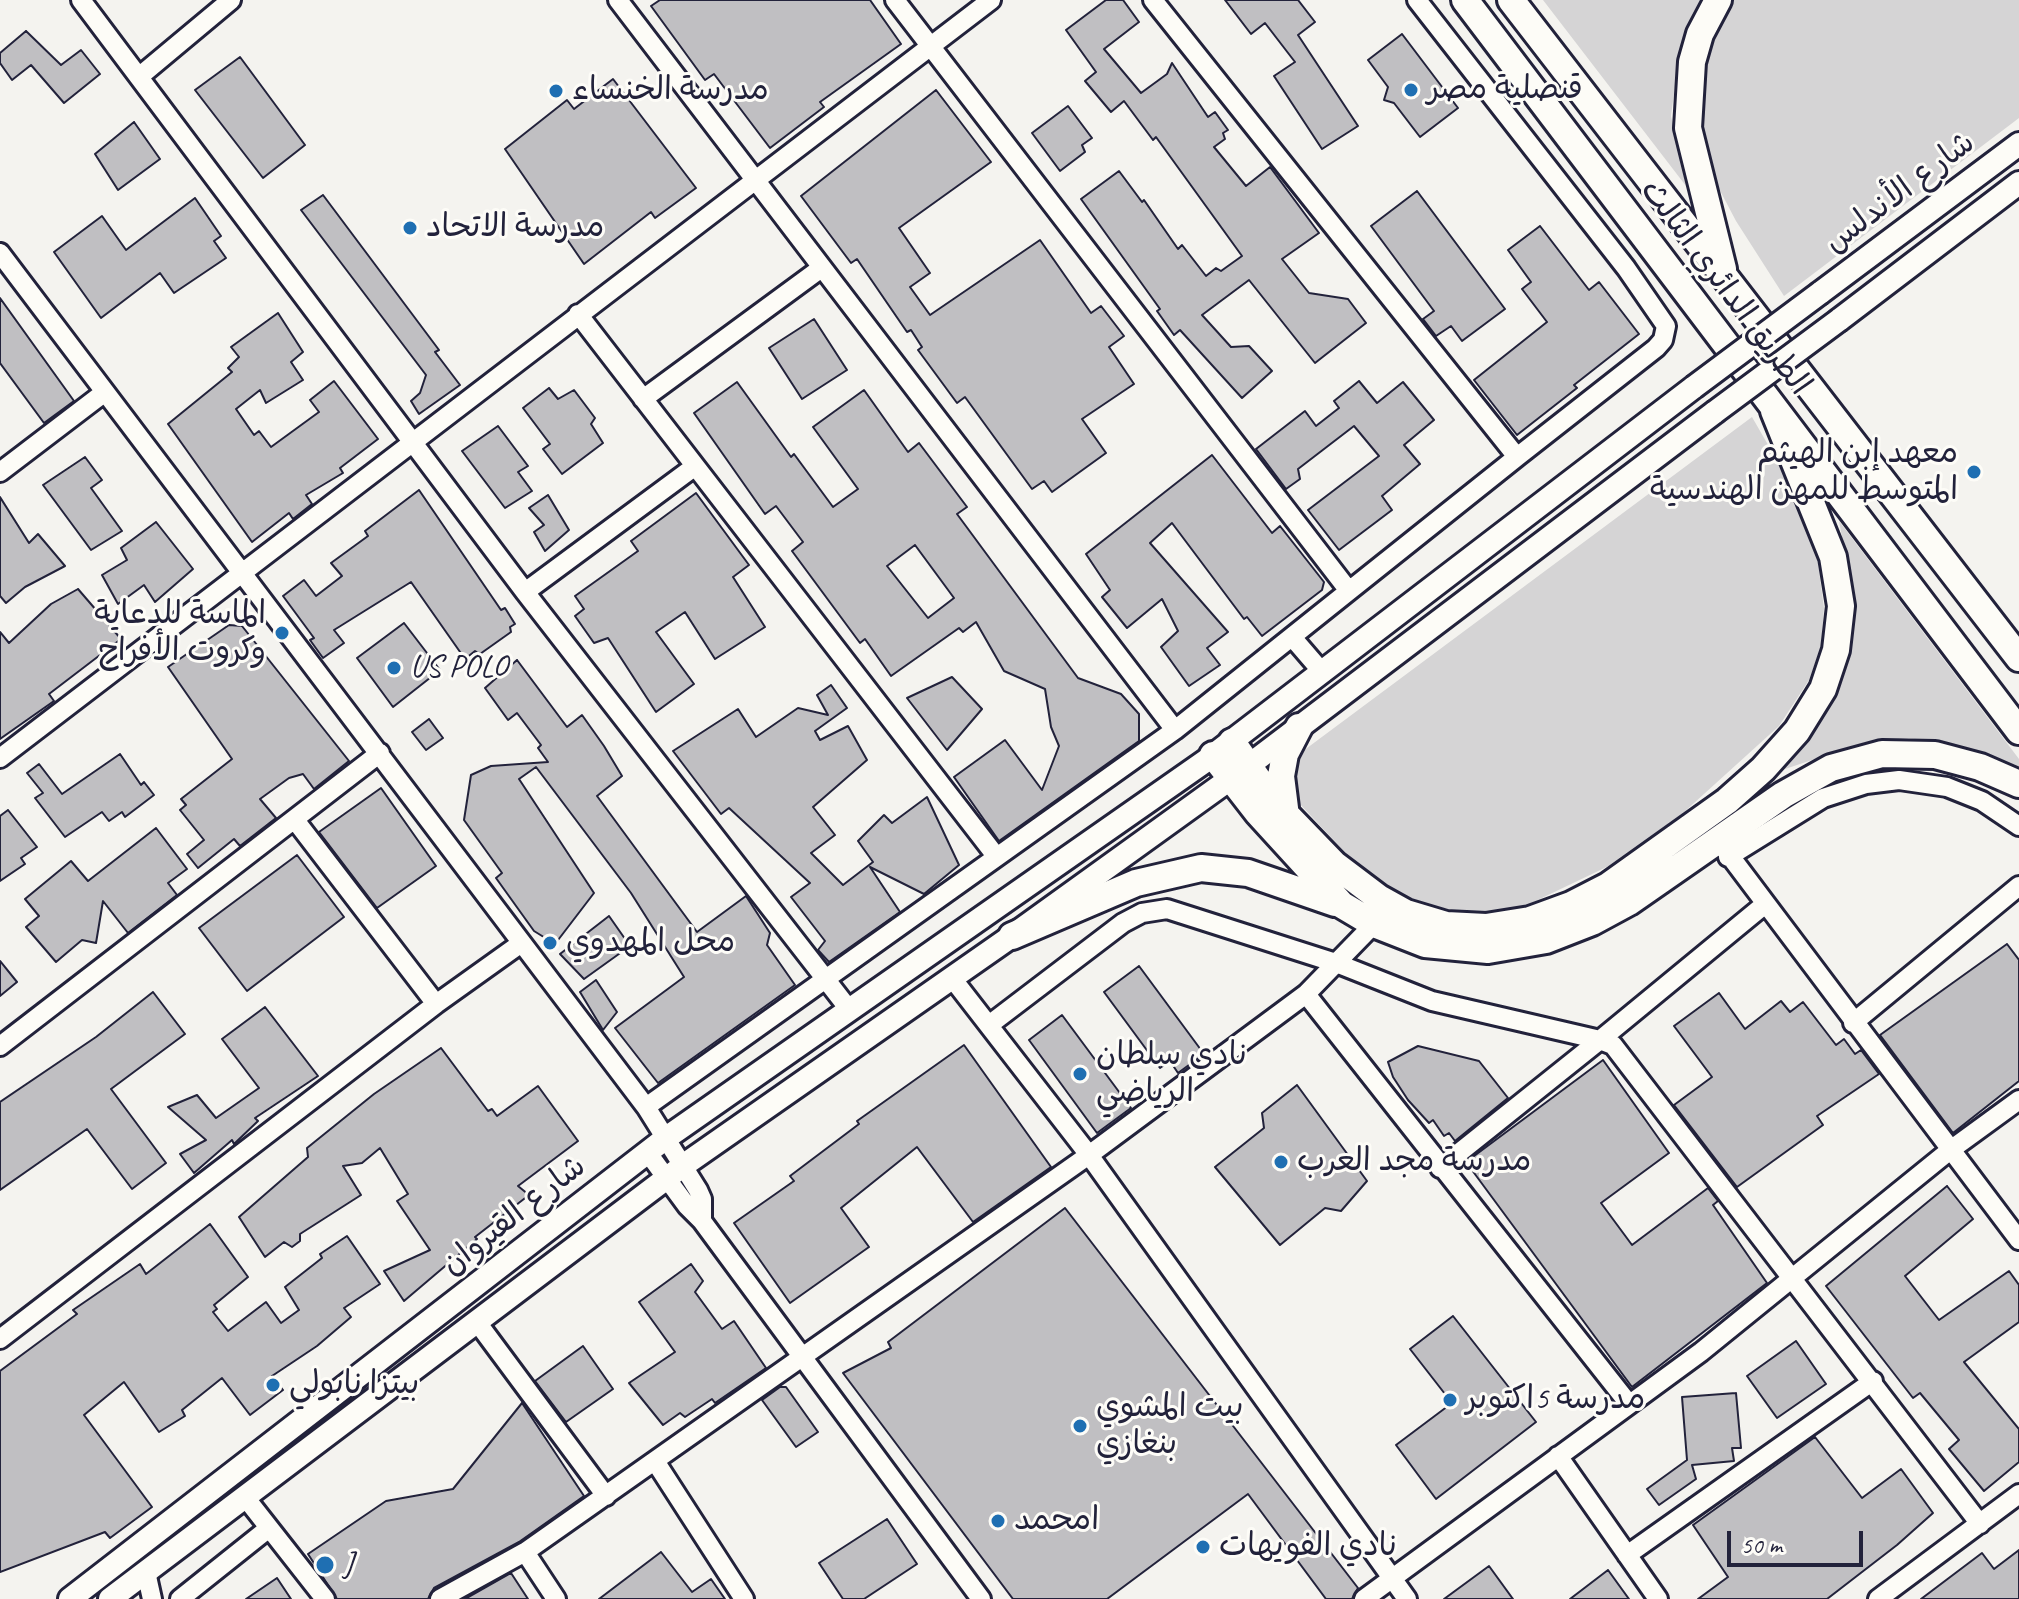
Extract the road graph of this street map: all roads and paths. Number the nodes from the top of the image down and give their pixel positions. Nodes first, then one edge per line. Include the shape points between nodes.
1 (81, 0) edge
2 (231, 0) edge
3 (618, 0) edge
4 (895, 0) edge
5 (991, 0) edge
6 (1153, 0) edge
7 (1417, 0) edge
8 (1465, 0) edge
9 (1511, 0) edge
10 (1718, 0) edge
11 (930, 45) junction
12 (140, 76) junction
13 (2019, 144) edge
14 (754, 181) junction
15 (2019, 183) edge
16 (0, 253) edge
17 (820, 269) junction
18 (1726, 280) junction
19 (578, 314) junction
20 (105, 392) junction
21 (643, 399) junction
22 (1774, 411) junction
23 (413, 443) junction
24 (1517, 457) junction
25 (694, 467) junction
26 (0, 472) edge
27 (243, 573) junction
28 (1349, 591) junction
29 (525, 592) junction
30 (1292, 637) junction
31 (2019, 658) edge
32 (1323, 673) junction
33 (1299, 727) junction
34 (1175, 730) junction
35 (2019, 731) edge
36 (1223, 749) junction
37 (380, 753) junction
38 (0, 758) edge
39 (1240, 772) junction
40 (2019, 784) edge
41 (1286, 816) junction
42 (295, 820) junction
43 (2019, 826) edge
44 (1723, 848) junction
45 (996, 856) junction
46 (2019, 886) edge
47 (1342, 905) junction
48 (1764, 905) junction
49 (1374, 924) junction
50 (1012, 936) junction
51 (520, 944) junction
52 (1336, 963) junction
53 (952, 978) junction
54 (827, 981) junction
55 (1306, 994) junction
56 (436, 1004) junction
57 (848, 1008) junction
58 (1853, 1023) junction
59 (989, 1025) junction
60 (1600, 1040) junction
61 (0, 1046) edge
62 (2019, 1100) edge
63 (646, 1107) junction
64 (666, 1138) junction
65 (1949, 1151) junction
66 (648, 1153) junction
67 (1089, 1155) junction
68 (1440, 1168) junction
69 (675, 1172) junction
70 (2019, 1240) edge
71 (1794, 1276) junction
72 (477, 1322) junction
73 (0, 1339) edge
74 (801, 1356) junction
75 (1873, 1381) junction
76 (1629, 1404) junction
77 (1558, 1456) junction
78 (655, 1461) junction
79 (2019, 1494) edge
80 (606, 1496) junction
81 (245, 1497) junction
82 (1980, 1524) junction
83 (269, 1528) junction
84 (525, 1552) junction
85 (1627, 1555) junction
86 (146, 1572) junction
87 (1392, 1578) junction
88 (1888, 1596) edge
89 (70, 1599) edge
90 (110, 1599) edge
91 (152, 1599) edge
92 (180, 1599) edge
93 (325, 1599) edge
94 (440, 1599) edge
95 (556, 1599) edge
96 (744, 1599) edge
97 (981, 1599) edge
98 (1364, 1599) edge
99 (1407, 1599) edge
100 (1658, 1599) edge

1 - 12 street
2 - 12 street
3 - 14 street
4 - 11 street
5 - 11 street
6 - 24 street
7 - 24 street via 1666,326 1656,348
8 - 22 highway, الطريق الدائري الثالث
9 - 18 highway, الطريق الدائري الثالث
10 - 18 highway via 1692,62 1688,128
11 - 14 street
11 - 28 street
12 - 23 street
13 - 32 main road, شارع الأندلس, bridge
14 - 17 street
14 - 19 street
15 - 33 main road, شارع الأندلس, bridge
16 - 20 street
17 - 21 street
17 - 34 street
18 - 31 highway, الطريق الدائري الثالث
19 - 21 street
19 - 23 street
20 - 26 street
20 - 27 street
21 - 25 street
22 - 35 highway, الطريق الدائري الثالث
22 - 41 highway via 1833,557 1841,606 1836,650 1823,689 1797,731 1727,801 1584,899 1530,920 1486,927 1446,925 1406,913 1334,864
23 - 27 street
23 - 29 street
24 - 28 street
25 - 29 street
25 - 45 street
27 - 37 street
27 - 38 street
28 - 30 street
29 - 54 street
30 - 32 street
30 - 34 street
32 - 36 main road, شارع القيروان
33 - 39 main road, شارع الأندلس
33 - 41 highway via 1281,776
34 - 45 street
36 - 39 highway
36 - 57 main road, شارع القيروان
37 - 42 street
37 - 51 street
39 - 41 highway
39 - 47 highway
39 - 50 main road, شارع الأندلس
40 - 44 highway via 1935,755 1882,754 1831,768 1783,795
42 - 56 street
42 - 61 street
43 - 44 street via 1982,801 1947,787 1899,780 1823,798
44 - 48 street
44 - 49 highway via 1592,922 1546,940 1488,950 1454,947 1425,944
45 - 54 street
46 - 58 street
47 - 49 highway
47 - 50 highway via 1248,873 1201,868 1136,883
48 - 58 street
48 - 60 street
49 - 52 street
50 - 53 main road, شارع الأندلس
51 - 56 street
51 - 63 street
52 - 55 street
52 - 59 street via 1167,909 1142,913
52 - 60 street via 1432,1001
53 - 59 street
53 - 69 main road, شارع الأندلس
54 - 57 street
54 - 63 street
55 - 67 street
55 - 68 street
56 - 73 street
57 - 64 main road, شارع القيروان
58 - 65 street
59 - 67 street
60 - 68 street
60 - 71 street via 1622,1053
62 - 65 street
63 - 64 street
64 - 66 main road, شارع القيروان
64 - 69 street
65 - 70 street
65 - 71 street
66 - 69 street
66 - 89 main road, شارع القيروان
67 - 74 street
67 - 87 street
68 - 76 street
69 - 72 main road, شارع الأندلس
69 - 74 street via 702,1221
71 - 75 street
71 - 76 street
72 - 80 street
72 - 81 main road, شارع الأندلس
74 - 78 street
74 - 97 street
75 - 82 street
75 - 85 street
76 - 77 street
77 - 85 street
77 - 87 street
78 - 80 street
78 - 96 street
79 - 82 street
80 - 84 street
81 - 83 street
81 - 86 main road, شارع الأندلس
82 - 88 street
83 - 92 street
83 - 93 street
84 - 94 street
84 - 95 street
85 - 100 street
86 - 90 main road, شارع الأندلس
86 - 91 street
87 - 98 street
87 - 99 street

